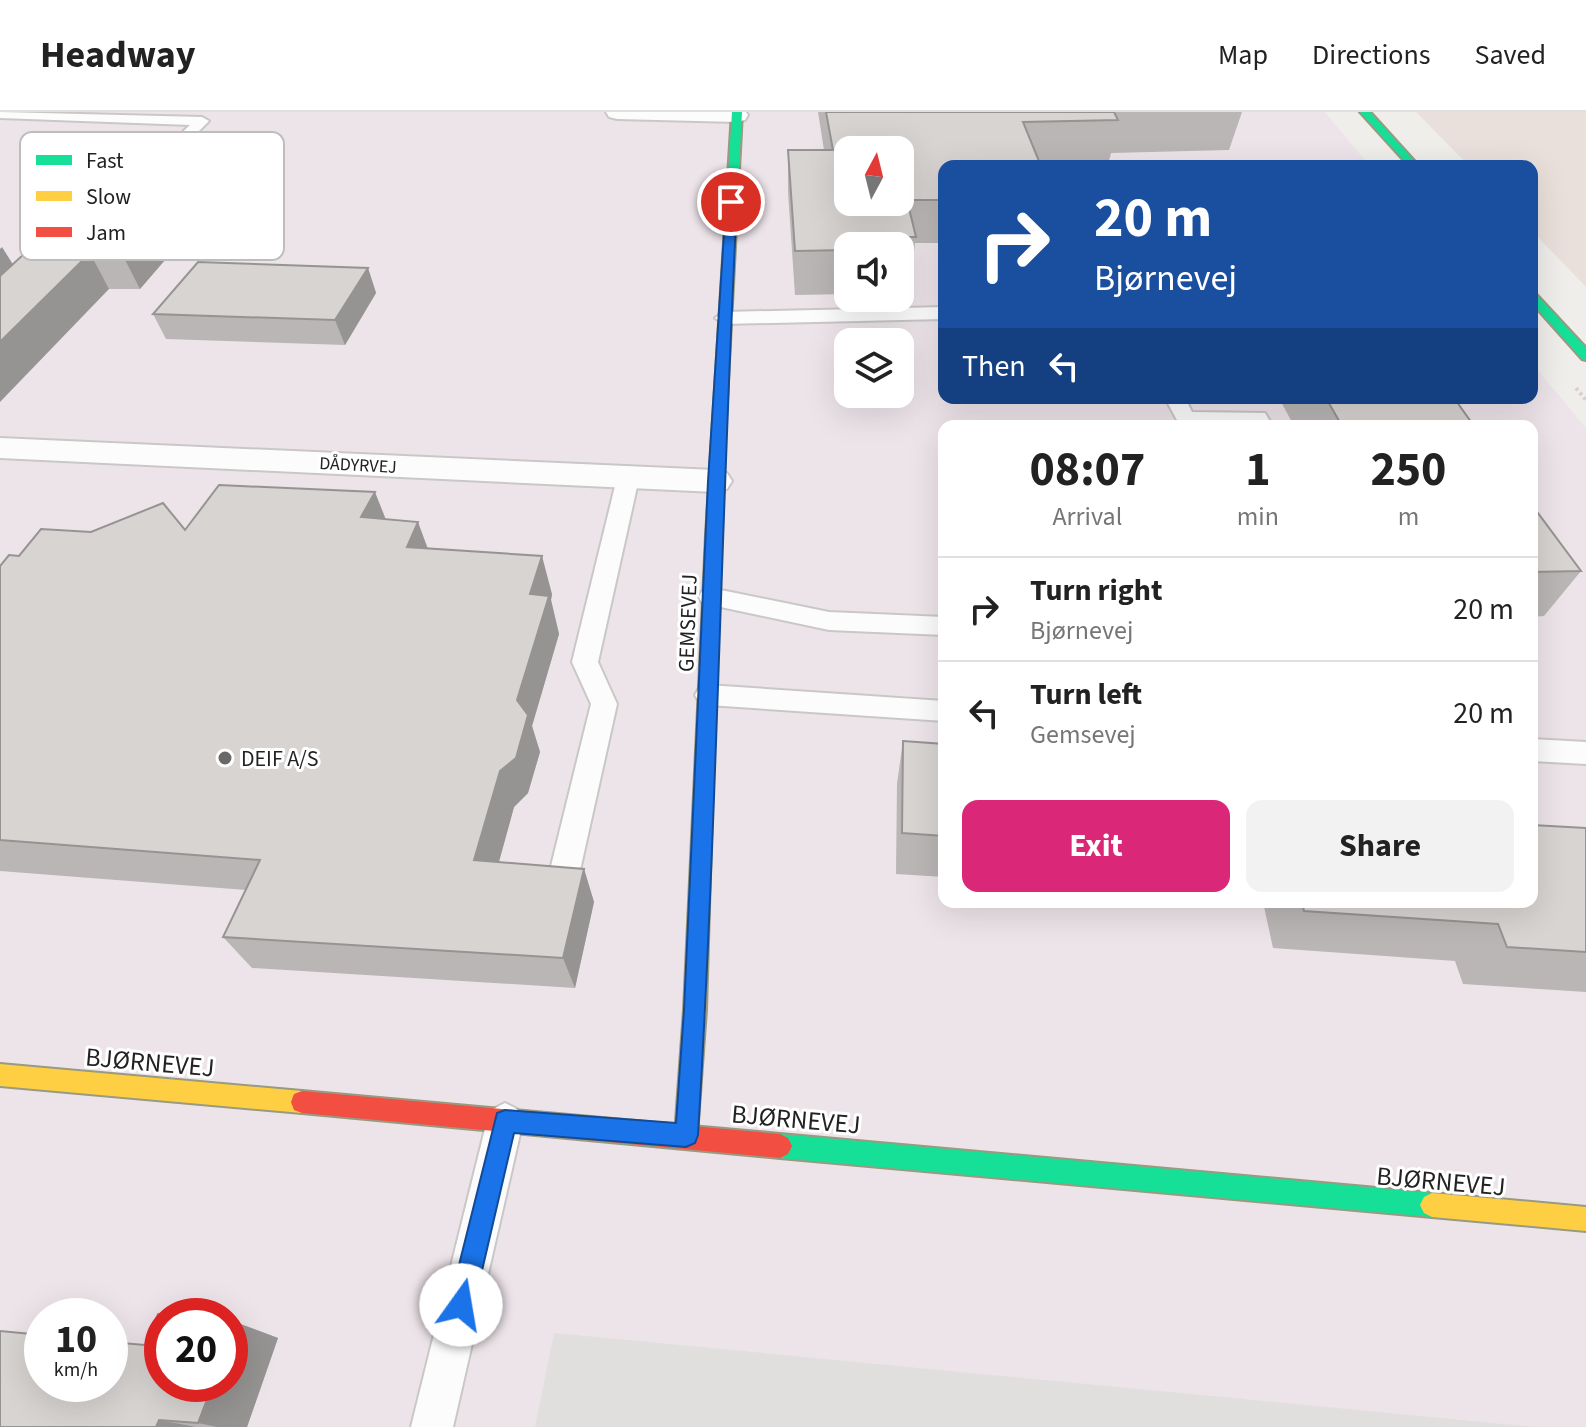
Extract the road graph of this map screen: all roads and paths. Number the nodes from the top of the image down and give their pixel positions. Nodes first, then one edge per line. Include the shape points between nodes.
1 (617, 112) edge
2 (1365, 112) edge
3 (0, 114) edge
4 (737, 114) edge
5 (206, 116) edge
6 (190, 132) edge
7 (1409, 160) edge
8 (1538, 303) edge
9 (938, 313) edge
10 (724, 318) junction
11 (1586, 356) edge
12 (1178, 404) edge
13 (1260, 420) edge
14 (0, 448) edge
15 (628, 478) junction
16 (715, 481) junction
17 (711, 597) junction
18 (938, 626) edge
19 (708, 695) junction
20 (938, 711) edge
21 (1538, 750) edge
22 (1586, 753) edge
23 (566, 866) edge
24 (0, 1075) edge
25 (505, 1121) junction
26 (686, 1135) junction
27 (1586, 1219) edge
28 (432, 1427) edge

1 - 4 street
2 - 7 street
3 - 5 lane
4 - 10 street, GEMSEVEJ
5 - 6 lane
8 - 11 street
9 - 10 lane
10 - 16 street, GEMSEVEJ
12 - 13 lane via 1185,418
14 - 15 street, DÅDYRVEJ
15 - 16 street, DÅDYRVEJ
15 - 23 lane via 585,662 604,704
16 - 17 street, GEMSEVEJ
17 - 18 lane via 829,621
17 - 19 street, GEMSEVEJ
19 - 20 lane
19 - 26 street, GEMSEVEJ
21 - 22 lane
24 - 25 street, BJØRNEVEJ
25 - 26 street, BJØRNEVEJ
25 - 28 lane
26 - 27 street, BJØRNEVEJ

